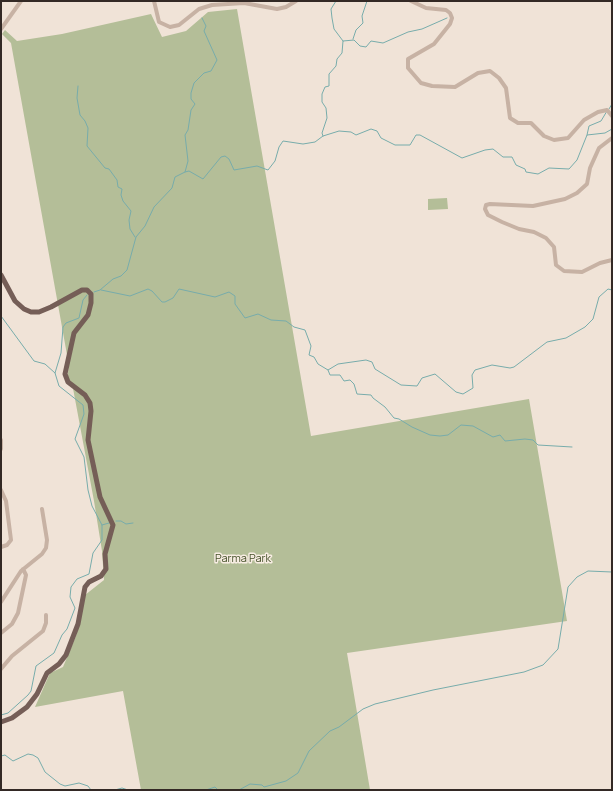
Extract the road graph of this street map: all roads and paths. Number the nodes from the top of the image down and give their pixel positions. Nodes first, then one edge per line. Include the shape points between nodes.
1 (21, 1) edge
2 (154, 1) edge
3 (296, 1) edge
4 (411, 1) edge
5 (1, 30) edge
6 (612, 116) edge
7 (612, 138) edge
8 (612, 260) edge
9 (1, 275) edge
10 (1, 440) edge
11 (1, 449) edge
12 (1, 490) edge
13 (42, 509) dead end
14 (1, 547) edge
15 (23, 569) junction
16 (1, 602) edge
17 (46, 615) dead end
18 (1, 633) edge
19 (1, 669) edge
20 (1, 722) edge

1 - 5 street
2 - 3 street via 159,22 170,27 182,23 203,7 217,4 244,3 277,10
4 - 6 street via 426,8 446,10 452,18 434,44 408,59 408,68 420,83 455,87 478,73 490,70 506,88 510,118 518,123 531,123 544,136 554,140 568,138 586,118 598,112 607,110
7 - 8 street via 599,148 590,168 587,184 565,200 534,206 490,204 486,205 485,209 488,215 502,222 546,238 554,247 556,265 564,271 582,272
9 - 20 main road via 15,301 31,312 52,307 82,290 87,290 91,294 88,315 74,333 65,374 68,382 85,395 90,403 88,440 100,497 113,525 106,551 106,569 101,576 85,587 78,624 66,655 47,673 37,694 27,707 15,717
10 - 11 street
12 - 14 street via 6,501 11,537 9,543
13 - 15 street via 46,548
15 - 16 street
15 - 18 street via 26,575 18,613 12,624
17 - 19 street via 43,631 12,656

